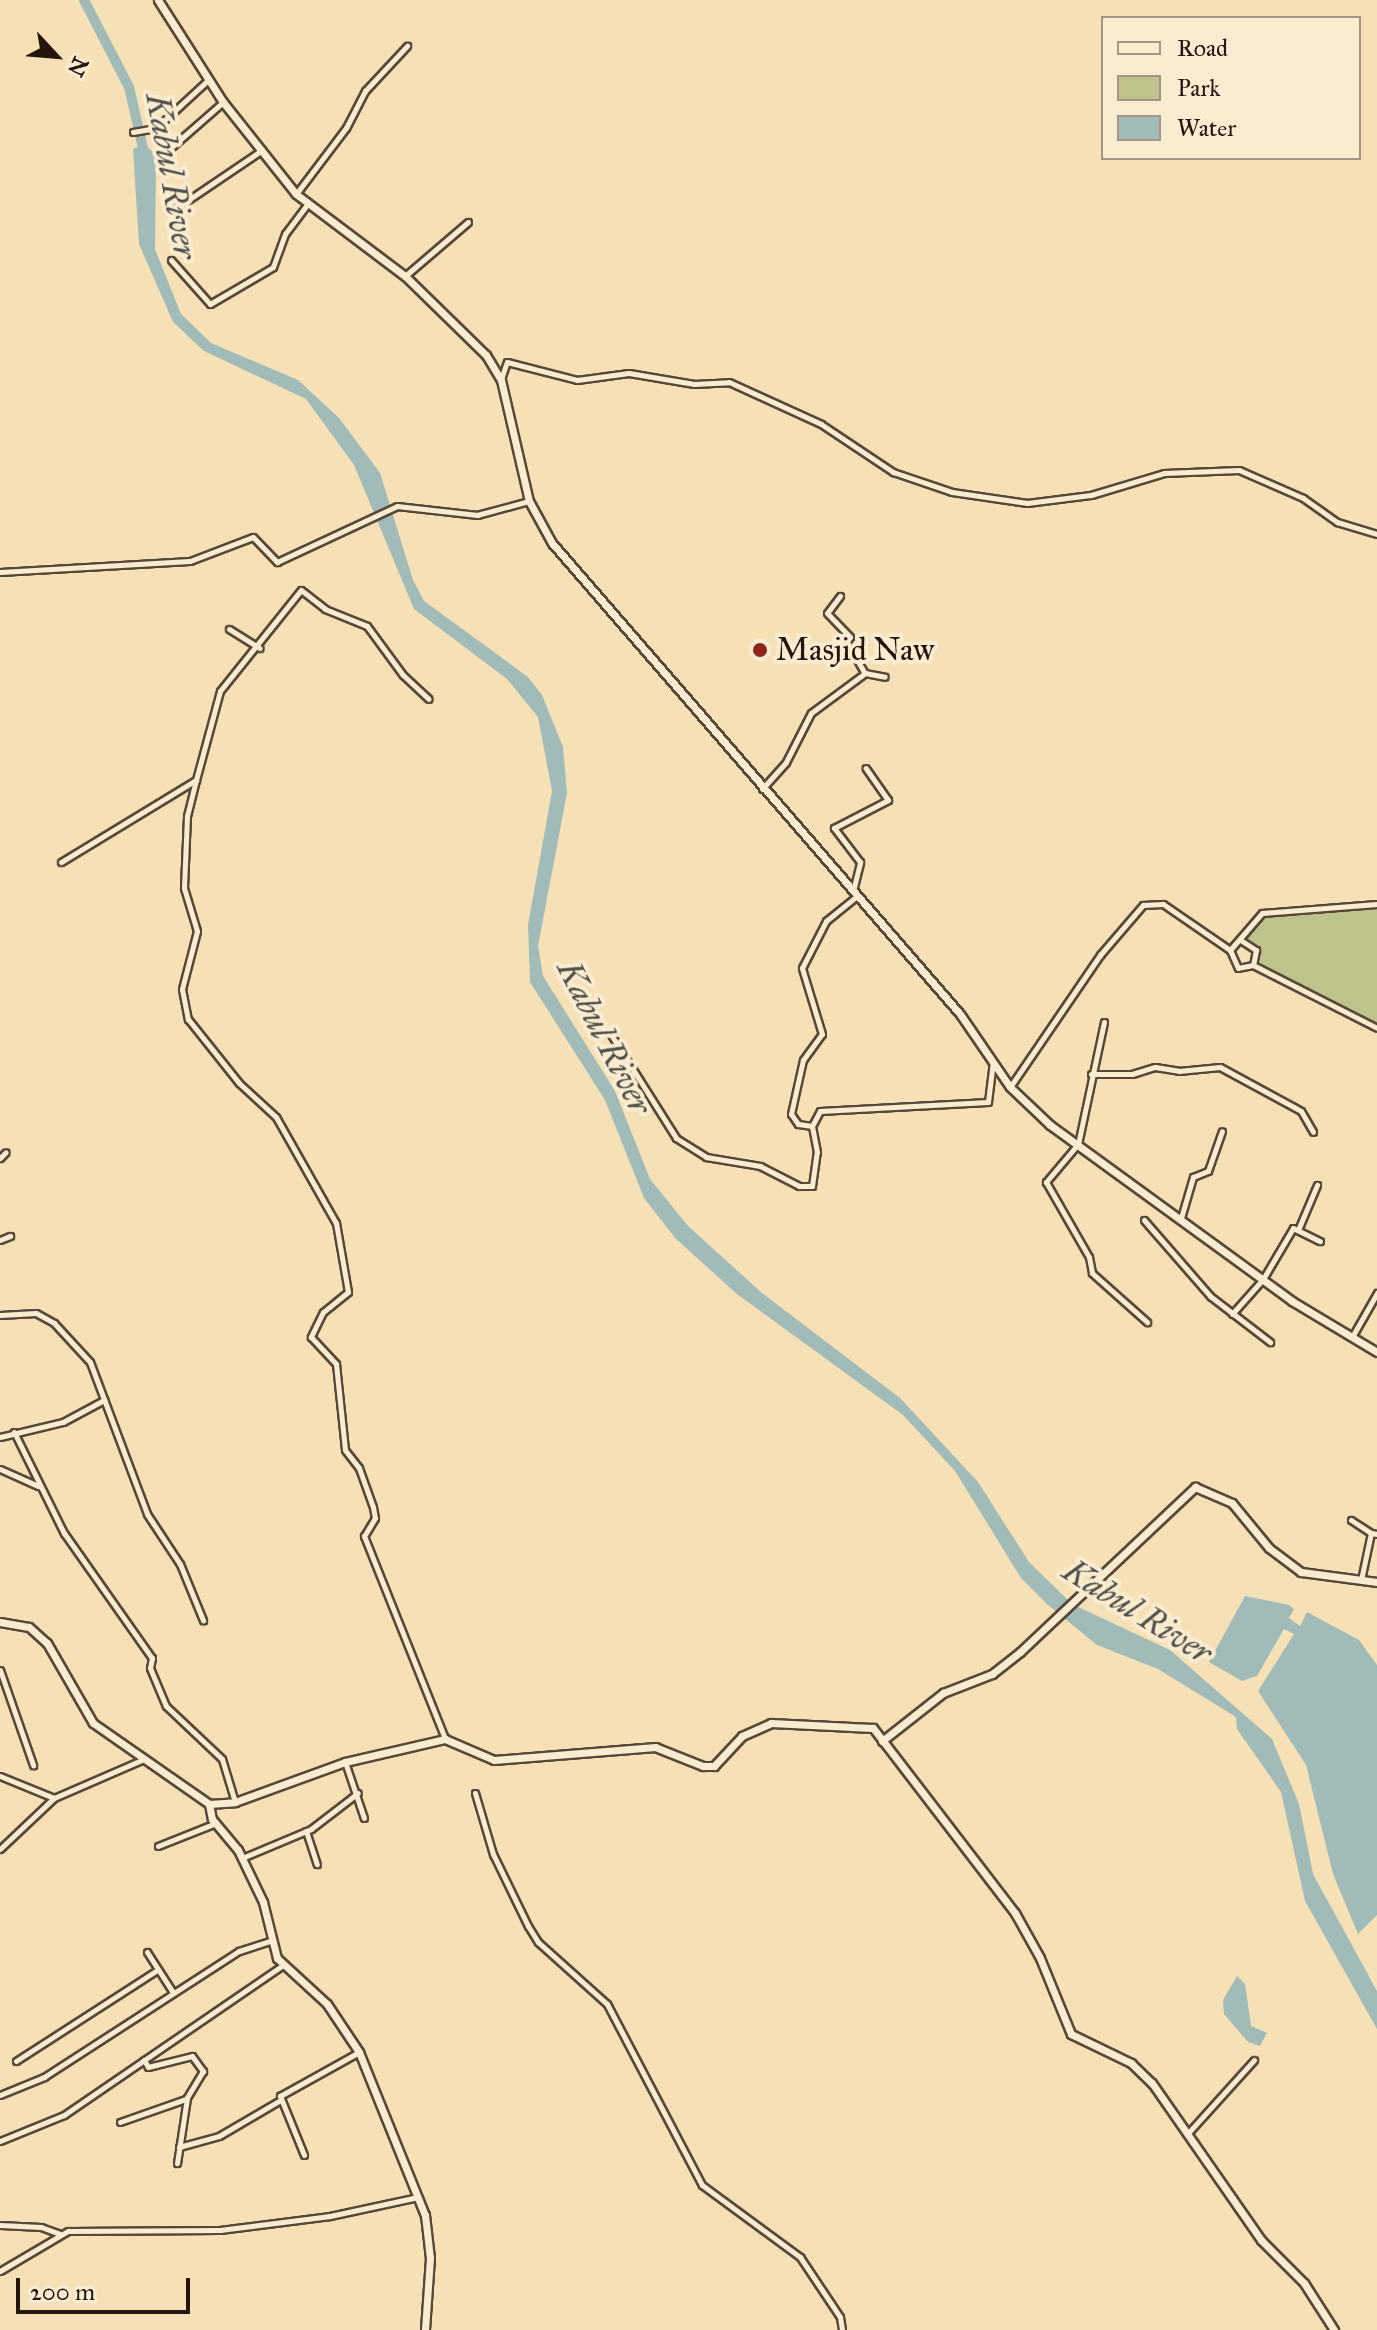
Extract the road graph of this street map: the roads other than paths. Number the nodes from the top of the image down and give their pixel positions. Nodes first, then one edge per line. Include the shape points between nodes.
1 (158, 0) edge
2 (407, 46) dead end
3 (208, 80) junction
4 (223, 102) junction
5 (133, 132) dead end
6 (262, 149) junction
7 (167, 151) dead end
8 (296, 194) junction
9 (308, 203) junction
10 (172, 211) dead end
11 (468, 222) dead end
12 (171, 260) dead end
13 (405, 276) junction
14 (501, 380) junction
15 (529, 501) junction
16 (1377, 534) edge
17 (0, 572) edge
18 (840, 596) dead end
19 (229, 629) dead end
20 (259, 648) junction
21 (865, 673) junction
22 (885, 677) dead end
23 (429, 699) dead end
24 (866, 768) dead end
25 (196, 780) junction
26 (761, 790) junction
27 (61, 862) dead end
28 (856, 893) junction
29 (1377, 904) edge
30 (1242, 941) junction
31 (1230, 950) junction
32 (1253, 965) junction
33 (1104, 1022) dead end
34 (1377, 1028) edge
35 (610, 1033) dead end
36 (993, 1064) junction
37 (1091, 1074) junction
38 (1010, 1087) junction
39 (812, 1126) junction
40 (1222, 1131) dead end
41 (1313, 1132) dead end
42 (1078, 1144) junction
43 (6, 1152) dead end
44 (0, 1158) edge
45 (1317, 1185) dead end
46 (1181, 1218) junction
47 (1144, 1220) dead end
48 (1298, 1230) junction
49 (10, 1236) dead end
50 (0, 1240) edge
51 (1320, 1241) dead end
52 (1263, 1279) junction
53 (1377, 1293) edge
54 (1232, 1314) junction
55 (0, 1315) edge
56 (1147, 1322) dead end
57 (1352, 1337) junction
58 (1270, 1342) dead end
59 (1377, 1352) edge
60 (104, 1400) junction
61 (14, 1432) junction
62 (0, 1437) edge
63 (0, 1469) edge
64 (39, 1487) junction
65 (1351, 1520) dead end
66 (1374, 1533) edge
67 (1361, 1580) junction
68 (1377, 1582) edge
69 (203, 1620) dead end
70 (0, 1622) edge
71 (0, 1670) edge
72 (445, 1739) junction
73 (882, 1741) junction
74 (144, 1759) junction
75 (345, 1762) junction
76 (33, 1765) dead end
77 (0, 1776) edge
78 (358, 1793) junction
79 (475, 1793) dead end
80 (54, 1798) junction
81 (235, 1802) junction
82 (209, 1804) junction
83 (364, 1818) dead end
84 (217, 1823) junction
85 (306, 1831) junction
86 (158, 1846) dead end
87 (0, 1849) edge
88 (240, 1859) junction
89 (317, 1864) dead end
90 (269, 1941) junction
91 (147, 1952) dead end
92 (283, 1965) junction
93 (157, 1970) junction
94 (172, 1991) junction
95 (359, 2052) junction
96 (144, 2060) junction
97 (1254, 2060) dead end
98 (16, 2061) dead end
99 (0, 2095) edge
100 (187, 2098) junction
101 (279, 2101) junction
102 (120, 2122) dead end
103 (1189, 2132) junction
104 (0, 2141) edge
105 (179, 2147) junction
106 (304, 2155) dead end
107 (177, 2163) dead end
108 (418, 2197) junction
109 (0, 2225) edge
110 (60, 2234) junction
111 (0, 2271) edge
112 (425, 2330) edge
113 (842, 2330) edge
114 (1334, 2330) edge

1 - 3 main road
2 - 8 street via 365,91 346,128
3 - 4 main road
3 - 5 street via 156,128
4 - 6 main road
4 - 7 street
6 - 8 main road
6 - 10 street
8 - 9 main road
9 - 12 street via 285,234 273,267 210,304
9 - 13 main road
11 - 13 street
13 - 14 main road via 486,355
14 - 15 main road
14 - 16 street via 507,362 577,380 629,373 694,384 729,382 821,424 893,472 952,492 1027,503 1091,495 1164,473 1239,470 1303,498 1337,522
15 - 17 street via 477,515 397,506 277,562 253,537 190,561
15 - 26 main road via 577,578
18 - 21 street via 827,613 850,637 845,639
19 - 20 street
20 - 23 street via 301,590 325,609 367,626 403,675
20 - 25 street via 220,691
21 - 22 street
21 - 26 street via 811,713 786,762
24 - 28 street via 888,800 834,828 860,862
25 - 27 street
25 - 72 street via 187,816 184,888 197,931 182,989 188,1019 239,1083 276,1117 336,1223 348,1292 323,1312 311,1337 336,1364 345,1450 359,1468 375,1518 364,1536
26 - 28 main road
28 - 36 main road via 960,1014
28 - 39 street via 826,921 802,968 822,1034 803,1060 791,1114 798,1124
29 - 30 street via 1262,913
30 - 31 street
30 - 32 street via 1256,950
31 - 32 street via 1233,966
31 - 38 street via 1163,904 1143,905 1100,955
32 - 34 street
33 - 37 street
35 - 39 street via 676,1138 706,1157 749,1163 799,1186 812,1186 817,1152
36 - 38 main road
36 - 39 street via 988,1102 820,1111
37 - 41 street via 1220,1067 1301,1111
37 - 42 street
38 - 42 main road
40 - 46 street via 1208,1171 1193,1177
42 - 46 main road
42 - 56 street via 1047,1185 1089,1257 1092,1273
43 - 44 street
45 - 48 street
46 - 52 main road
47 - 54 street
48 - 51 street
48 - 52 street via 1291,1229
49 - 50 street
52 - 54 street
52 - 57 main road
53 - 57 street
54 - 58 street
55 - 60 street via 36,1313 54,1323 90,1362
57 - 59 main road
60 - 61 street via 63,1422
60 - 69 street via 147,1514 180,1564
61 - 62 street
61 - 64 street
63 - 64 street via 21,1474
64 - 81 street via 64,1533 152,1658 150,1668 166,1706 222,1759
65 - 66 street
66 - 67 street
67 - 68 main road
67 - 73 main road via 1301,1572 1269,1548 1232,1503 1193,1490 1062,1617 992,1674 943,1693
70 - 74 main road via 29,1627 47,1643 93,1723
71 - 76 street
72 - 73 main road via 494,1760 655,1747 703,1766 714,1766 742,1736 771,1723 868,1727
72 - 75 main road
73 - 103 main road via 1015,1913 1071,2034 1143,2073
74 - 80 street
74 - 82 main road
75 - 78 street
75 - 81 main road
77 - 80 street
78 - 83 street
78 - 85 street
79 - 113 street via 493,1854 528,1926 538,1942 607,2004 702,2185 800,2257 840,2317
80 - 87 street
81 - 82 main road
82 - 84 main road
84 - 86 street
84 - 88 main road
85 - 88 street
85 - 89 street
88 - 90 main road via 270,1922
90 - 92 main road
90 - 94 street via 239,1951
91 - 93 street
92 - 95 main road via 327,2004
92 - 96 street
93 - 94 street
93 - 98 street
94 - 99 street via 44,2077
95 - 101 street
95 - 108 main road
96 - 100 street via 148,2067 192,2056 203,2071
96 - 104 street via 64,2115
97 - 103 street
100 - 102 street
100 - 105 street
101 - 105 street via 219,2136
101 - 106 street
103 - 114 main road via 1261,2240 1304,2283
105 - 107 street
108 - 110 street via 330,2216 220,2230
108 - 112 main road via 430,2244
109 - 110 street via 41,2227
110 - 111 street

